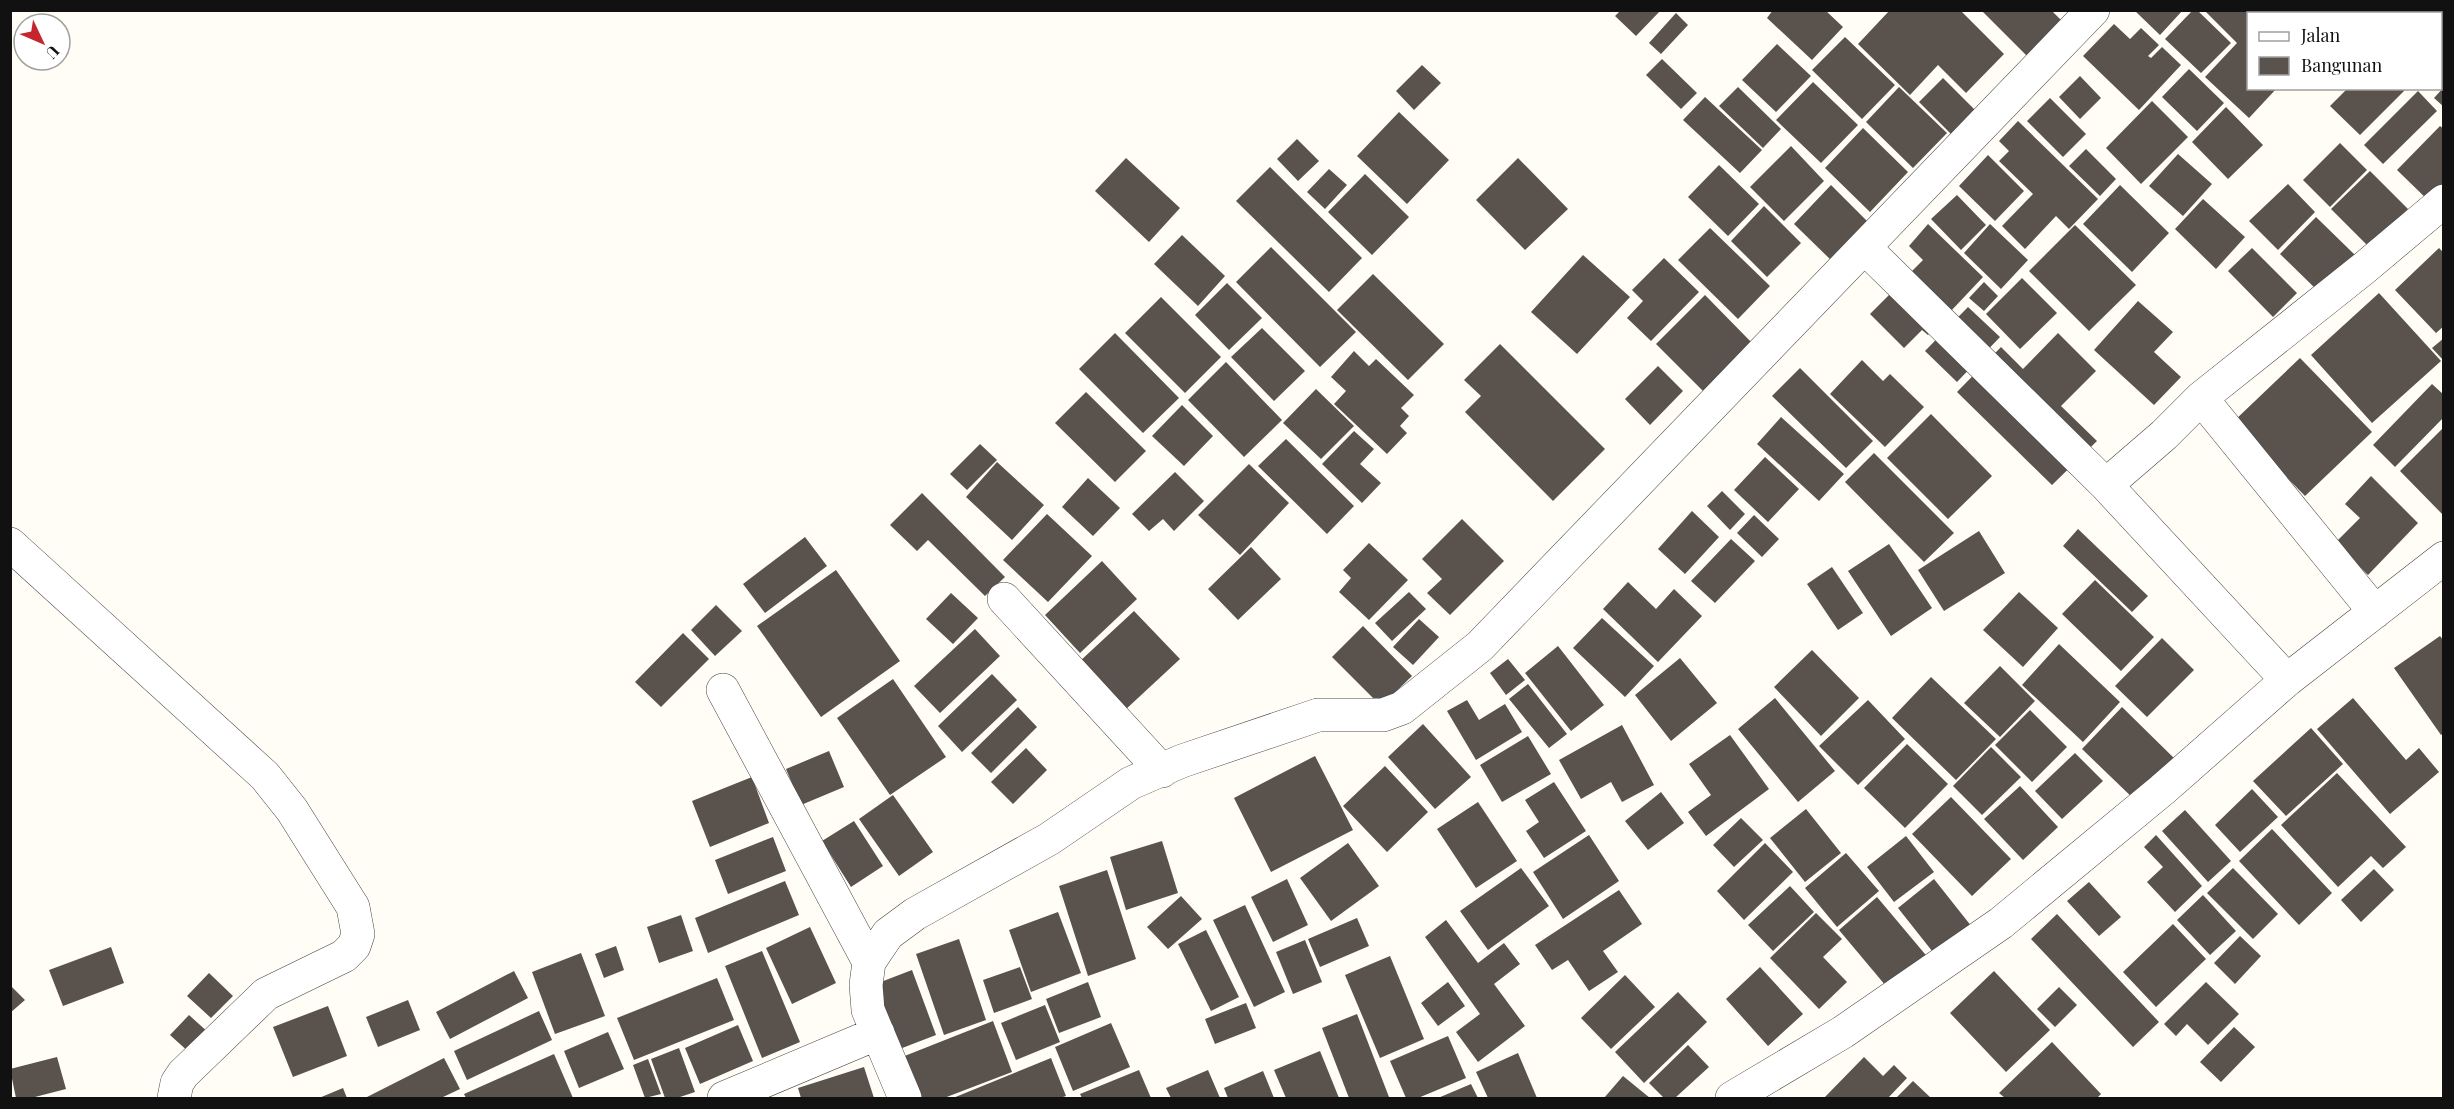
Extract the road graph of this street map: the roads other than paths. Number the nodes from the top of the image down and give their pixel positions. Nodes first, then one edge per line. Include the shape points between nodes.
1 (2093, 10) edge
2 (2444, 201) edge
3 (1865, 248) junction
4 (2201, 398) junction
5 (2106, 485) junction
6 (10, 544) edge
7 (2444, 558) edge
8 (1004, 600) dead end
9 (2375, 612) junction
10 (2287, 680) junction
11 (723, 690) dead end
12 (1162, 771) junction
13 (869, 962) junction
14 (878, 1033) junction
15 (174, 1098) edge
16 (724, 1098) edge
17 (905, 1098) edge
18 (1732, 1098) edge

1 - 3 street
2 - 4 street
3 - 5 street
3 - 12 street via 1480,646 1402,708 1383,715 1318,715
4 - 5 street
4 - 9 street
5 - 10 street
6 - 15 street via 265,776 292,810 353,907 358,934 344,956 266,994 183,1074
7 - 9 street
8 - 12 street
9 - 10 street
10 - 18 street via 2162,790 2001,922 1843,1032
11 - 13 street
12 - 13 street via 1131,783 1049,839 915,914 888,934
13 - 14 street via 868,1010
14 - 16 street
14 - 17 street

